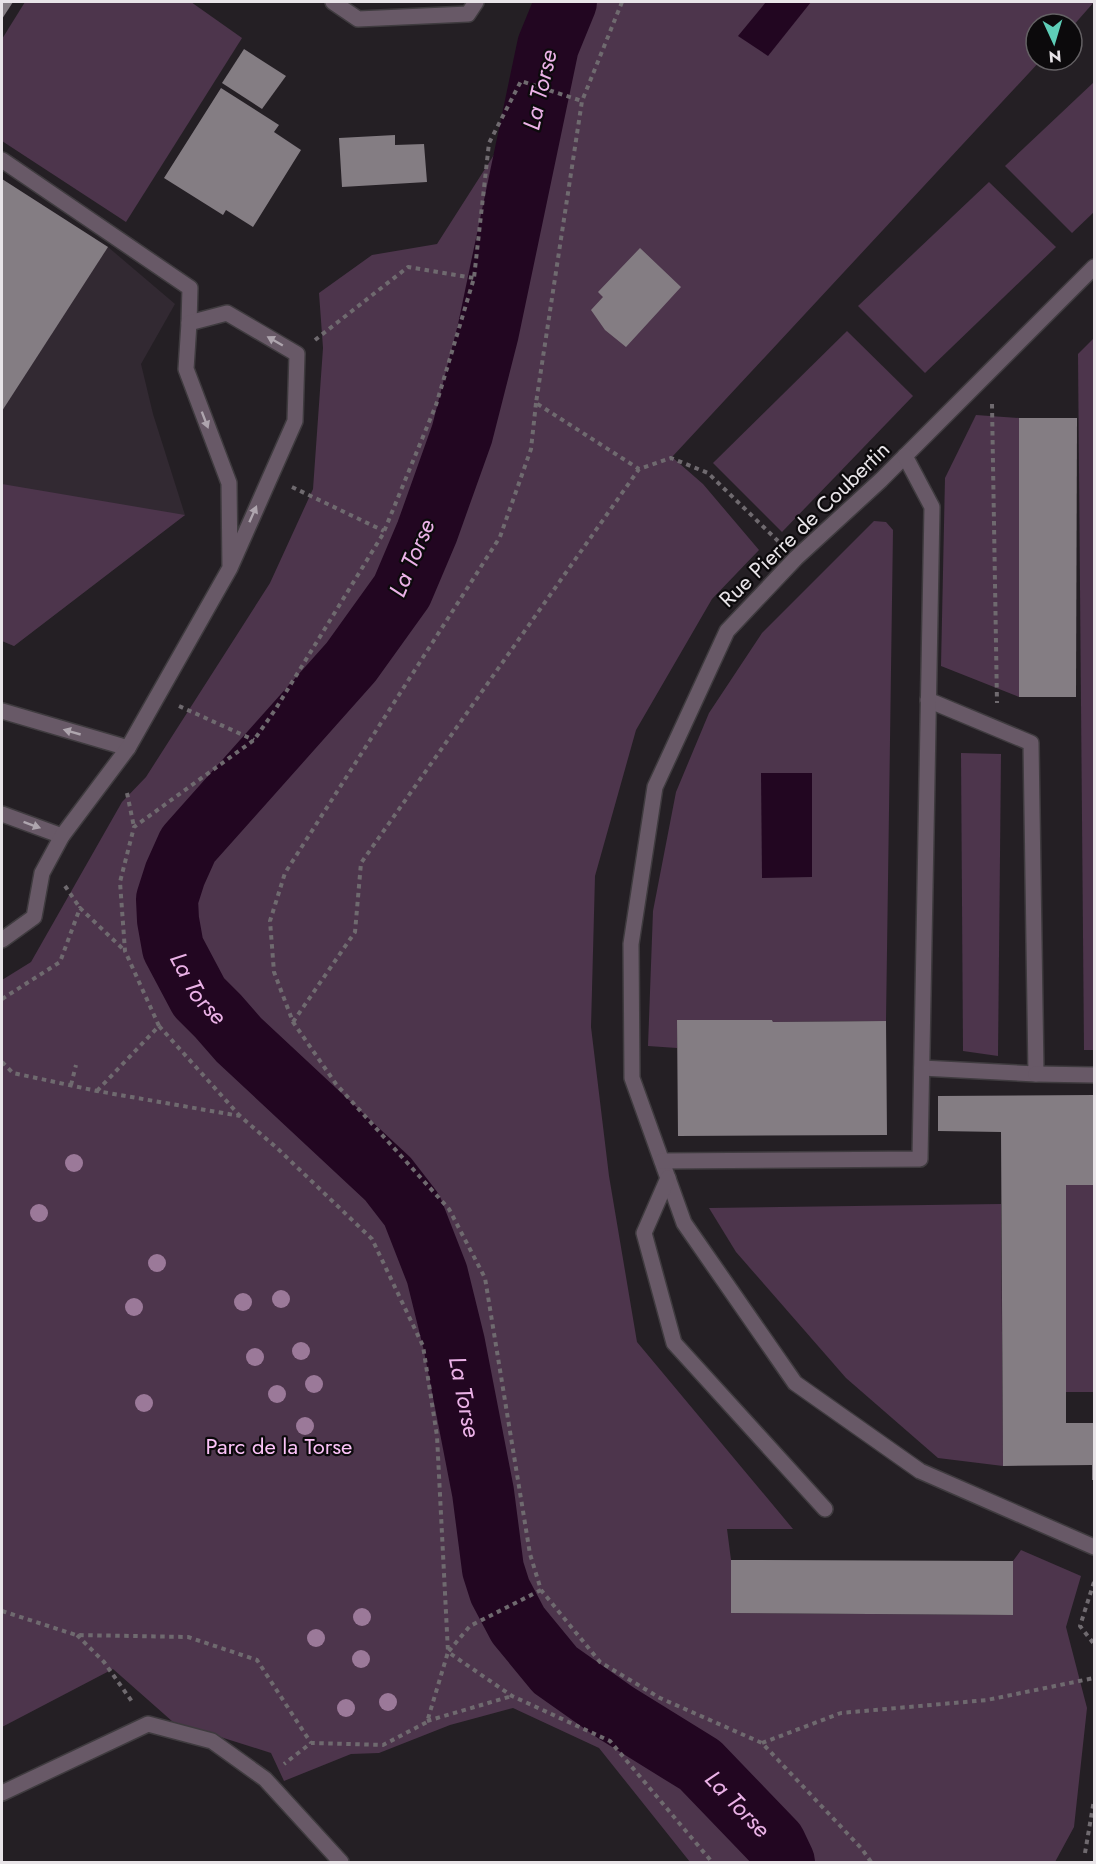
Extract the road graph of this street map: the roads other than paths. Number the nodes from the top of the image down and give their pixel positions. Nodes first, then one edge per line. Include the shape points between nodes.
1 (333, 2) edge
2 (476, 2) edge
3 (2, 160) edge
4 (1095, 267) edge
5 (189, 323) junction
6 (905, 456) junction
7 (230, 568) junction
8 (928, 700) junction
9 (2, 711) edge
10 (128, 748) junction
11 (2, 814) edge
12 (62, 836) junction
13 (2, 940) edge
14 (922, 1068) junction
15 (1036, 1074) junction
16 (1095, 1075) edge
17 (662, 1161) junction
18 (668, 1178) junction
19 (825, 1509) dead end
20 (1095, 1548) edge
21 (2, 1793) edge
22 (341, 1863) edge

1 - 2 street via 358,19 468,14
3 - 5 street via 190,288
4 - 6 street, Rue Pierre de Coubertin
5 -> 7 street via 186,369 229,483
7 -> 5 street via 295,421 297,354 227,314
6 - 8 street via 932,507
6 - 17 street, Rue Pierre de Coubertin via 796,558 727,631 655,787 631,944 632,1078
7 - 10 street
8 - 14 street
8 - 15 street via 1031,743
10 -> 9 street
10 - 12 street
11 -> 12 street
12 - 13 street via 42,873 34,917
14 - 15 street
14 - 17 street via 920,1159
15 - 16 street
17 - 18 street, Rue Pierre de Coubertin
18 - 19 street via 644,1233 674,1343
18 - 20 street, Rue Pierre de Coubertin via 684,1223 795,1383 920,1471
21 - 22 street via 148,1724 212,1741 265,1779

